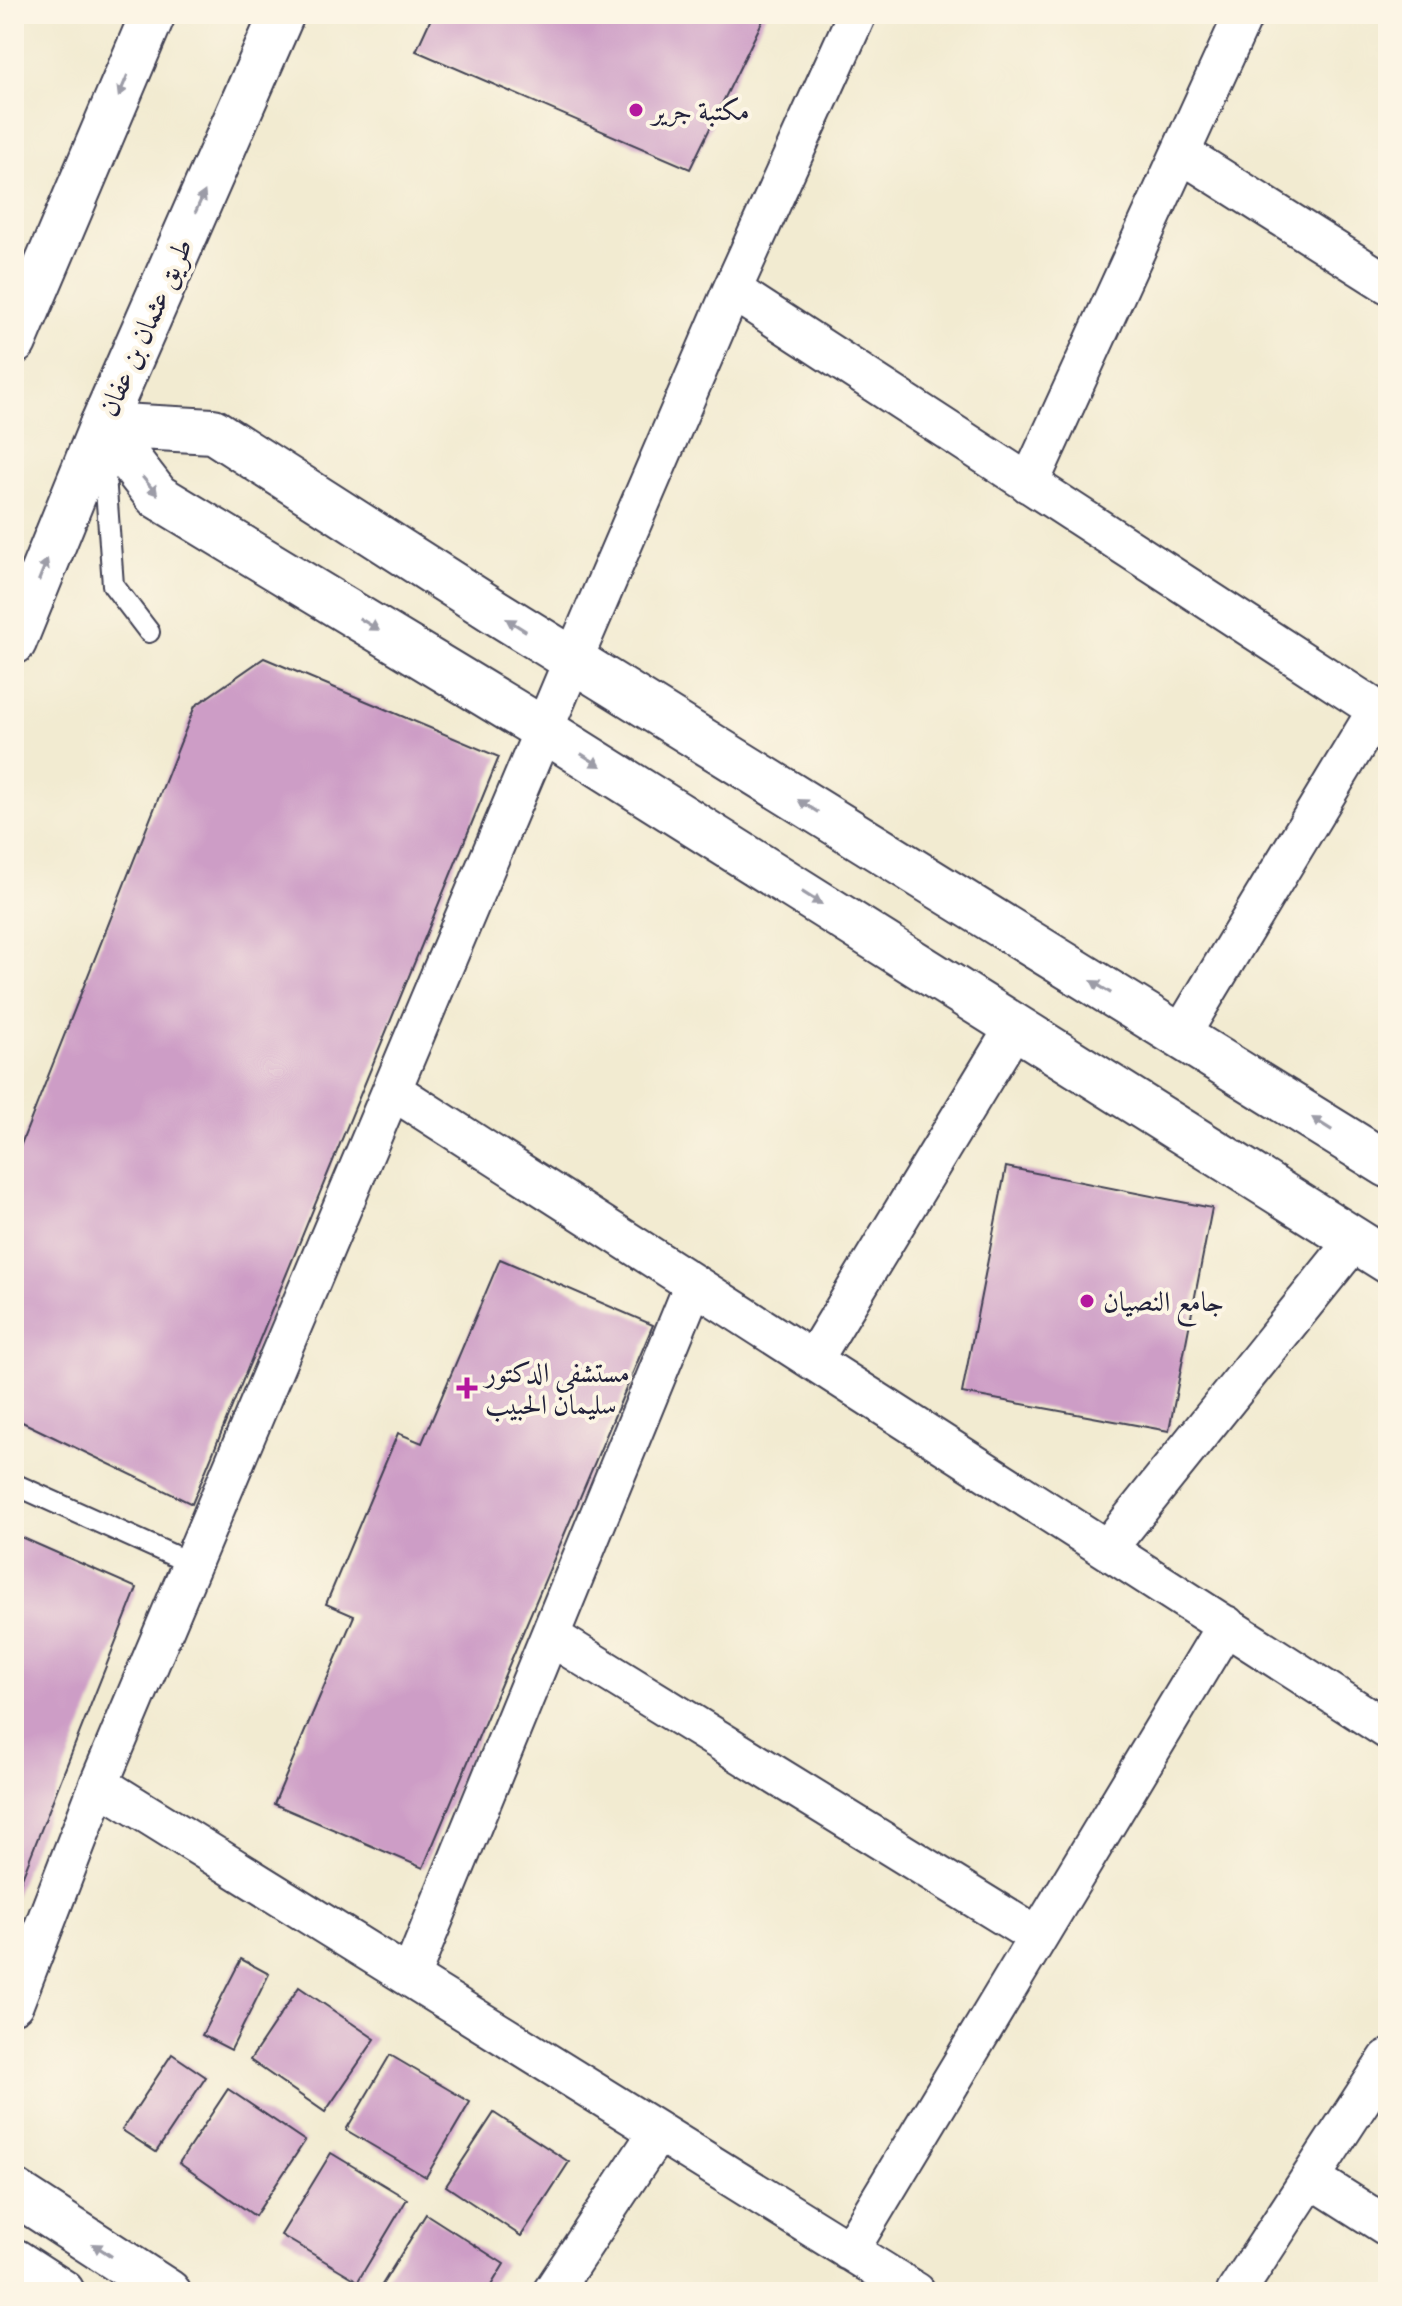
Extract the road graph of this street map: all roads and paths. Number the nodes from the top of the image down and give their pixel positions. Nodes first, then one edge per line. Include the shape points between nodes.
1 (153, 14) edge
2 (282, 14) edge
3 (857, 14) edge
4 (1244, 14) edge
5 (1181, 153) junction
6 (1388, 284) edge
7 (732, 290) junction
8 (15, 339) edge
9 (102, 425) junction
10 (1029, 484) junction
11 (149, 632) dead end
12 (14, 642) edge
13 (573, 660) junction
14 (1382, 714) edge
15 (544, 730) junction
16 (1016, 1025) junction
17 (1180, 1036) junction
18 (392, 1090) junction
19 (1388, 1165) edge
20 (1372, 1251) edge
21 (694, 1284) junction
22 (813, 1360) junction
23 (14, 1484) edge
24 (1107, 1549) junction
25 (192, 1564) junction
26 (1226, 1625) junction
27 (550, 1636) junction
28 (1388, 1730) edge
29 (99, 1784) junction
30 (1038, 1937) junction
31 (410, 1977) junction
32 (14, 2004) edge
33 (1388, 2059) edge
34 (658, 2132) junction
35 (1311, 2178) junction
36 (14, 2192) edge
37 (1388, 2227) edge
38 (849, 2251) junction
39 (14, 2261) edge
40 (62, 2292) edge
41 (168, 2292) edge
42 (552, 2292) edge
43 (916, 2292) edge
44 (1236, 2292) edge

1 -> 8 street
9 -> 2 street, طريق عثمان بن عفان
3 - 7 street
4 - 5 street
5 - 6 street
5 - 10 street
7 - 10 street
7 - 13 street
9 - 11 lane via 113,585
12 -> 9 street, طريق عثمان بن عفان
13 -> 9 street via 213,431
9 -> 15 street via 157,496
10 - 14 street
13 - 15 street
17 -> 13 street
14 - 17 street
15 -> 16 street
15 - 18 street
16 - 20 street
16 - 22 street
19 -> 17 street
18 - 21 street
18 - 25 street
20 - 24 street
21 - 22 street
21 - 27 street
22 - 24 street
23 - 25 lane
24 - 26 street
25 - 29 street
26 - 28 street
26 - 30 street
27 - 30 street
27 - 31 street
29 - 31 street
29 - 32 street
30 - 38 street
31 - 34 street
33 - 35 street
34 - 38 street
34 - 42 street
35 - 37 street
35 - 44 street
41 -> 36 street
38 - 43 street
39 - 40 street

